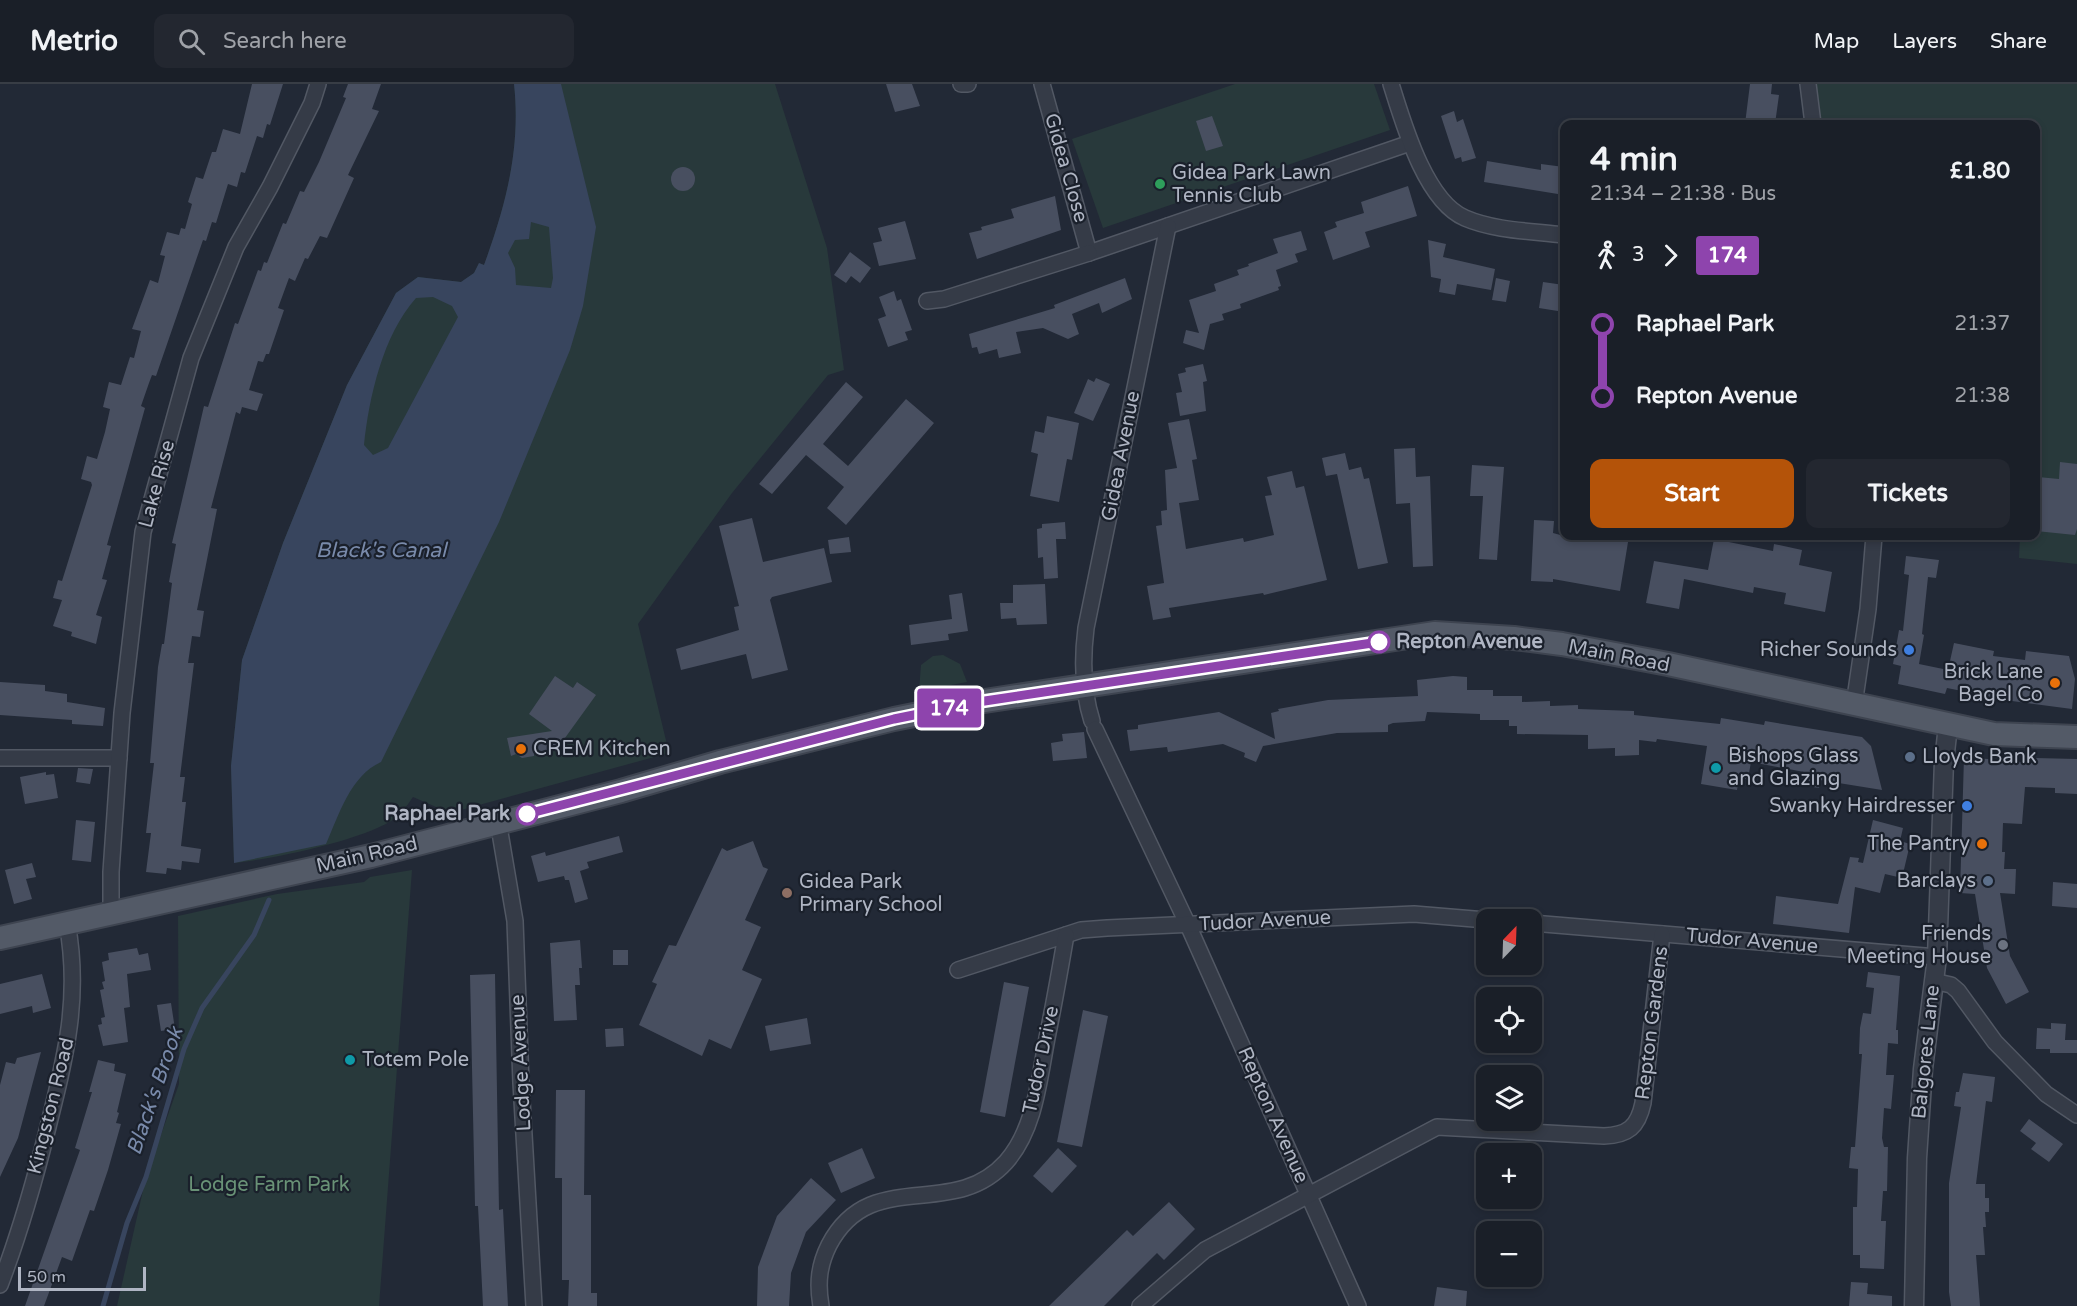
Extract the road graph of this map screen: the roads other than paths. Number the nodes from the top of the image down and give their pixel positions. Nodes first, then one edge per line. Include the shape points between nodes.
1 (318, 84) edge
2 (962, 84) edge
3 (968, 84) edge
4 (1042, 84) edge
5 (1391, 84) edge
6 (1808, 84) edge
7 (1812, 120) edge
8 (1410, 143) junction
9 (1168, 226) junction
10 (1560, 234) edge
11 (1089, 253) junction
12 (927, 301) dead end
13 (1874, 540) edge
14 (1084, 687) junction
15 (1854, 705) junction
16 (1948, 726) junction
17 (2077, 737) edge
18 (0, 758) edge
19 (119, 758) junction
20 (498, 821) junction
21 (115, 913) junction
22 (1476, 919) edge
23 (67, 923) junction
24 (1542, 924) edge
25 (1188, 925) junction
26 (1662, 934) junction
27 (1066, 935) junction
28 (0, 938) edge
29 (1937, 957) junction
30 (958, 970) dead end
31 (1933, 981) junction
32 (2077, 1115) edge
33 (1309, 1194) junction
34 (0, 1285) edge
35 (534, 1306) edge
36 (820, 1306) edge
37 (1140, 1306) edge
38 (1358, 1306) edge
39 (1914, 1306) edge

1 - 19 street, Lake Rise via 270,187 236,247 191,358 143,532
2 - 3 street
4 - 11 street, Gidea Close
5 - 8 street
6 - 7 street
8 - 9 street
8 - 10 street via 1439,197 1463,218
9 - 11 street
9 - 14 street, Gidea Avenue via 1086,628
11 - 12 street
13 - 15 street
14 - 15 main road, Main Road via 1435,633 1562,645
14 - 20 main road, Main Road via 978,702 839,731
14 - 25 street, Repton Avenue via 1094,725
15 - 16 main road, Main Road
16 - 17 main road, Main Road via 1994,734
16 - 29 street, Balgores Lane
18 - 19 street
19 - 21 street, Lake Rise via 111,873
20 - 21 main road, Main Road via 371,856
20 - 35 street, Lodge Avenue via 515,921
21 - 23 main road, Main Road
22 - 25 street, Tudor Avenue via 1414,914
23 - 28 main road, Main Road
23 - 34 street, Kingston Road via 74,977 68,1048 38,1164
24 - 26 street, Tudor Avenue
25 - 27 street, Tudor Avenue via 1107,928
25 - 33 street, Repton Avenue
26 - 29 street, Tudor Avenue
26 - 33 street, Repton Gardens via 1643,1103 1640,1119 1632,1127 1619,1136 1604,1136 1437,1127
27 - 30 street, Tudor Avenue
27 - 36 street, Tudor Drive via 1035,1103 1017,1146 1006,1162 968,1189 902,1196 861,1207 836,1231 820,1261
29 - 31 street, Balgores Lane
31 - 32 street via 1958,991 1995,1042 2046,1094
31 - 39 street, Balgores Lane via 1917,1158
33 - 37 street, Repton Gardens via 1205,1250
33 - 38 street, Repton Avenue

